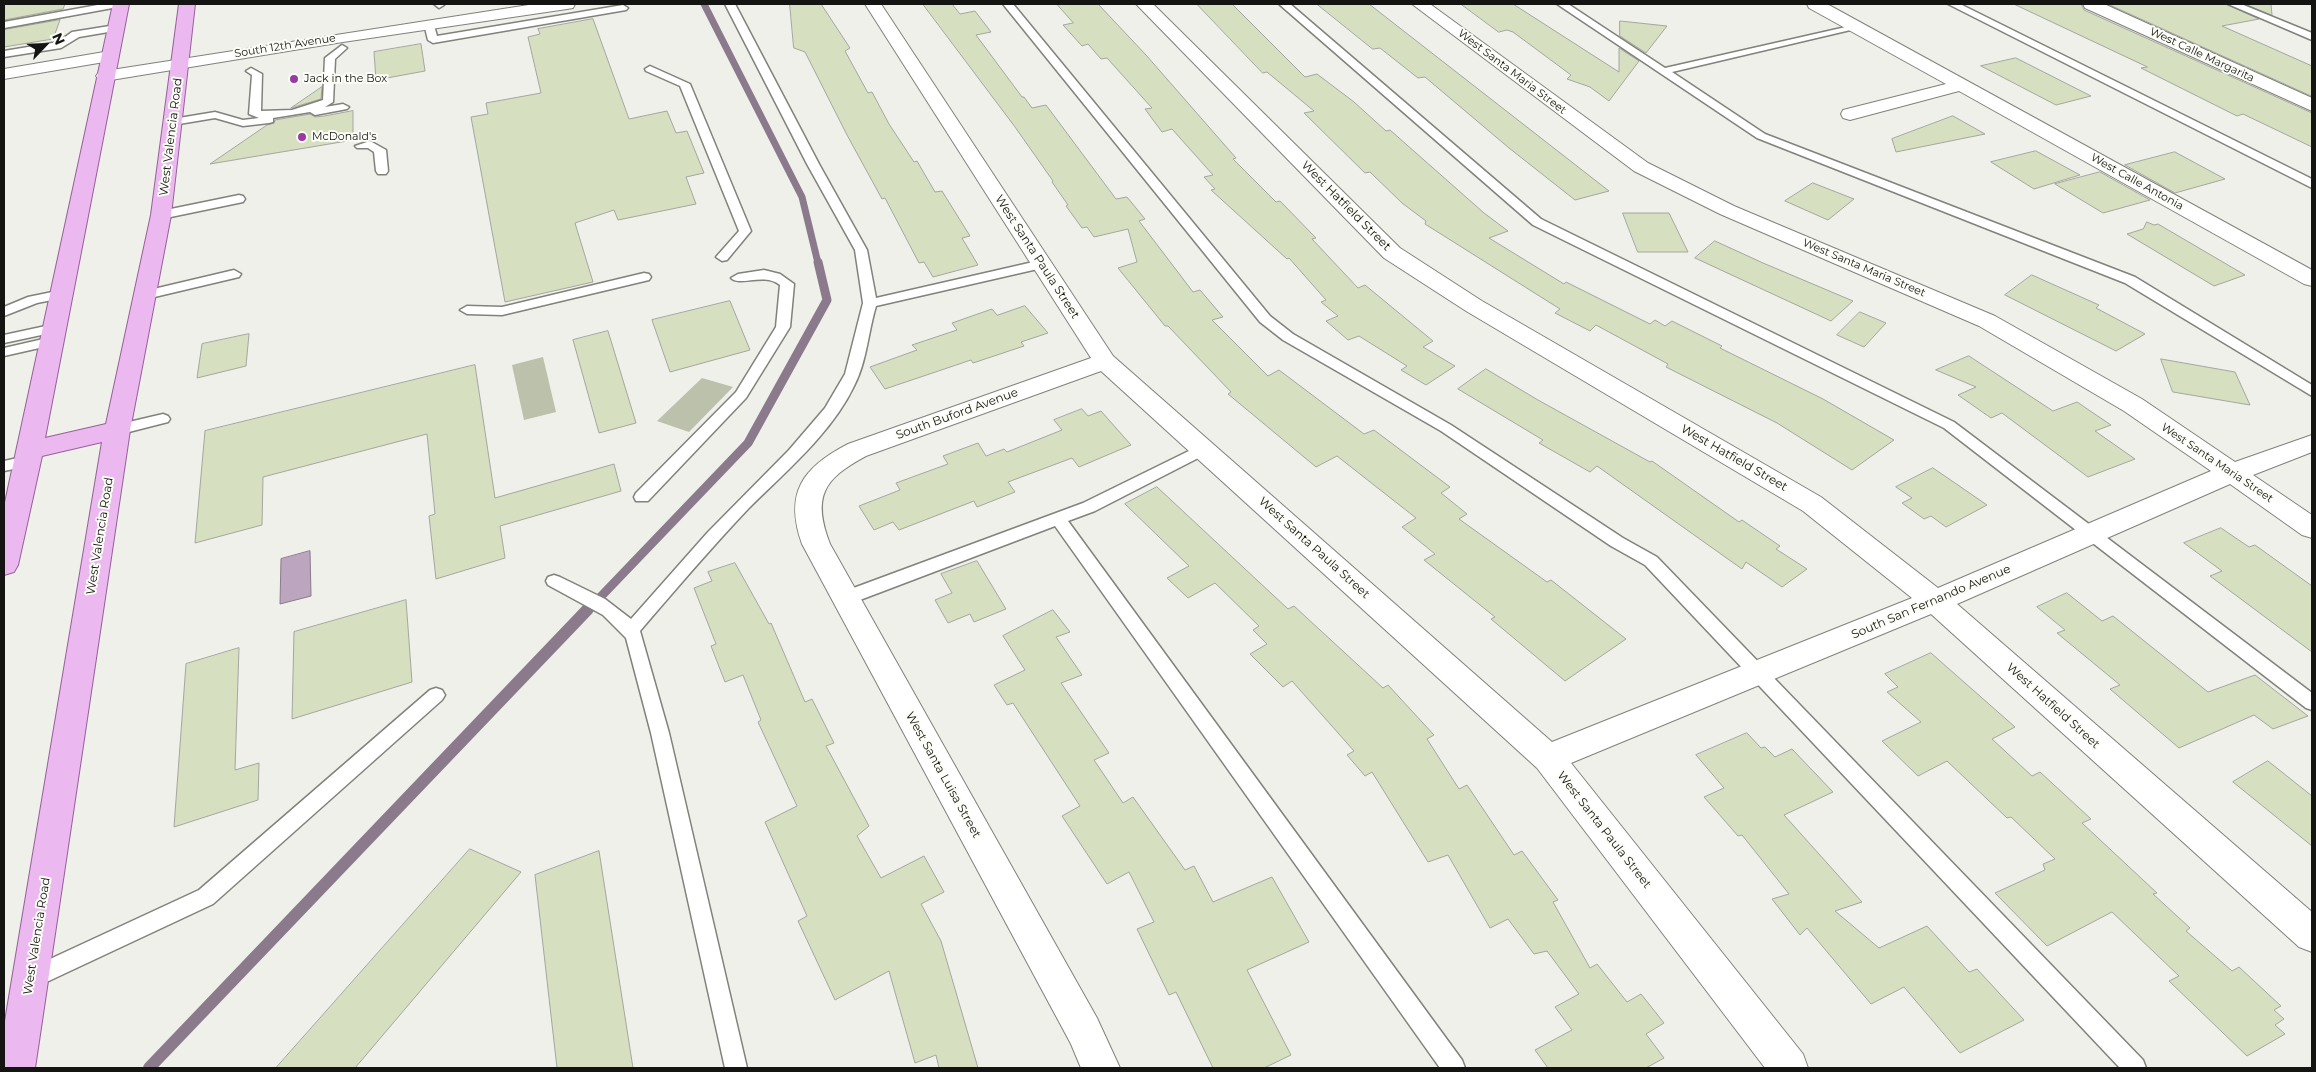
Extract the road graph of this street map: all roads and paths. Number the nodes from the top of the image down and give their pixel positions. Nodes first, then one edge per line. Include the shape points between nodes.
1 (119, 4) edge
2 (187, 4) edge
3 (441, 4) edge
4 (567, 4) edge
5 (730, 4) edge
6 (873, 4) edge
7 (1008, 4) edge
8 (1144, 4) edge
9 (1284, 4) edge
10 (1420, 4) edge
11 (1562, 4) edge
12 (1814, 4) edge
13 (1953, 4) edge
14 (2091, 4) edge
15 (2233, 4) edge
16 (420, 8) dead end
17 (623, 8) dead end
18 (80, 12) junction
19 (430, 24) junction
20 (4, 25) edge
21 (1855, 26) junction
22 (116, 28) junction
23 (76, 34) junction
24 (2312, 37) edge
25 (39, 48) junction
26 (342, 48) dead end
27 (181, 49) junction
28 (128, 53) dead end
29 (4, 54) edge
30 (32, 69) junction
31 (101, 70) junction
32 (650, 70) dead end
33 (251, 71) dead end
34 (1664, 71) junction
35 (4, 74) edge
36 (1962, 85) junction
37 (2312, 105) edge
38 (342, 107) dead end
39 (1850, 114) dead end
40 (173, 122) junction
41 (361, 146) dead end
42 (382, 171) dead end
43 (2312, 184) edge
44 (239, 199) dead end
45 (161, 214) junction
46 (722, 257) dead end
47 (1042, 264) junction
48 (234, 274) dead end
49 (644, 277) dead end
50 (738, 278) dead end
51 (2312, 279) edge
52 (62, 294) junction
53 (146, 295) junction
54 (870, 303) junction
55 (467, 310) dead end
56 (4, 312) edge
57 (53, 334) junction
58 (4, 339) edge
59 (4, 352) edge
60 (1105, 360) junction
61 (2312, 390) edge
62 (163, 419) dead end
63 (117, 430) junction
64 (2312, 443) edge
65 (1203, 449) junction
66 (28, 455) junction
67 (4, 466) edge
68 (2232, 473) junction
69 (816, 477) joint
70 (642, 497) dead end
71 (1058, 519) junction
72 (2312, 528) edge
73 (2091, 534) junction
74 (4, 564) edge
75 (554, 581) dead end
76 (846, 598) junction
77 (1935, 601) junction
78 (631, 630) junction
79 (1759, 673) junction
80 (436, 695) dead end
81 (2312, 703) edge
82 (1548, 758) junction
83 (2312, 935) edge
84 (30, 979) junction
85 (16, 1068) edge
86 (736, 1068) edge
87 (1101, 1068) edge
88 (1454, 1068) edge
89 (1789, 1068) edge
90 (2135, 1068) edge

1 - 18 lane
1 - 22 main road
2 - 27 main road, West Valencia Road
3 - 16 street
4 - 19 street, South 12th Avenue
5 - 54 lane via 861,250
6 - 47 street, West Santa Paula Street
7 - 79 lane via 1265,319 1288,337 1446,428 1616,542 1652,561
8 - 77 street, West Hatfield Street via 1392,253 1474,306 1812,504
9 - 73 lane via 1537,222 1949,425
10 - 68 street, West Santa Maria Street via 1641,167 1727,210 1987,321 2133,405
11 - 34 lane
12 - 21 street, West Calle Antonia
13 - 43 lane
14 - 37 street, West Calle Margarita
15 - 24 lane
17 - 19 lane via 433,40
18 - 20 lane
18 - 23 lane
19 - 27 street, South 12th Avenue
21 - 34 lane
21 - 36 street, West Calle Antonia
22 - 23 lane
22 - 31 main road
23 - 25 lane via 61,45
25 - 29 lane
25 - 30 lane
26 - 33 lane via 330,58 328,102 312,108 270,116 255,114 257,74
27 - 31 street, South 12th Avenue
27 - 40 main road, West Valencia Road
28 - 31 street, South 12th Avenue
30 - 31 street, South 12th Avenue
30 - 35 street, South 12th Avenue
31 - 52 main road
32 - 46 lane via 685,84 745,231
34 - 61 lane via 1761,136 2130,280
36 - 39 street
36 - 51 street, West Calle Antonia
38 - 40 lane via 259,122 243,123 215,115
40 - 45 main road, West Valencia Road
41 - 42 lane via 370,144 380,150
44 - 45 lane
45 - 53 main road, West Valencia Road
47 - 54 lane
47 - 60 street, West Santa Paula Street
48 - 53 lane
49 - 55 lane via 502,311
50 - 70 lane via 769,273 779,276 787,284 783,327 741,395
52 - 56 lane via 33,300
52 - 57 main road
53 - 63 main road, West Valencia Road
54 - 78 lane via 858,358 842,396 804,442 714,535
57 - 58 lane
57 - 59 lane
57 - 66 main road
60 - 65 street, West Santa Paula Street
60 - 69 street, South Buford Avenue via 857,450 836,460
62 - 63 lane
63 - 66 main road
63 - 84 main road, West Valencia Road
64 - 68 street, South San Fernando Avenue
65 - 71 lane via 1089,507
65 - 82 street, West Santa Paula Street
66 - 67 lane
66 - 74 main road
68 - 72 street, West Santa Maria Street
68 - 73 street, South San Fernando Avenue
69 - 76 street, West Santa Luisa Street via 808,496 806,515
71 - 76 lane
71 - 88 lane
73 - 77 street, South San Fernando Avenue
73 - 81 lane
75 - 78 lane via 605,607 627,623
76 - 87 street, West Santa Luisa Street via 1084,1030
77 - 79 street, South San Fernando Avenue
77 - 83 street, West Hatfield Street
78 - 86 lane via 660,733
79 - 82 street, South San Fernando Avenue
79 - 90 lane
80 - 84 lane via 206,897
82 - 89 street, West Santa Paula Street
84 - 85 main road, West Valencia Road

